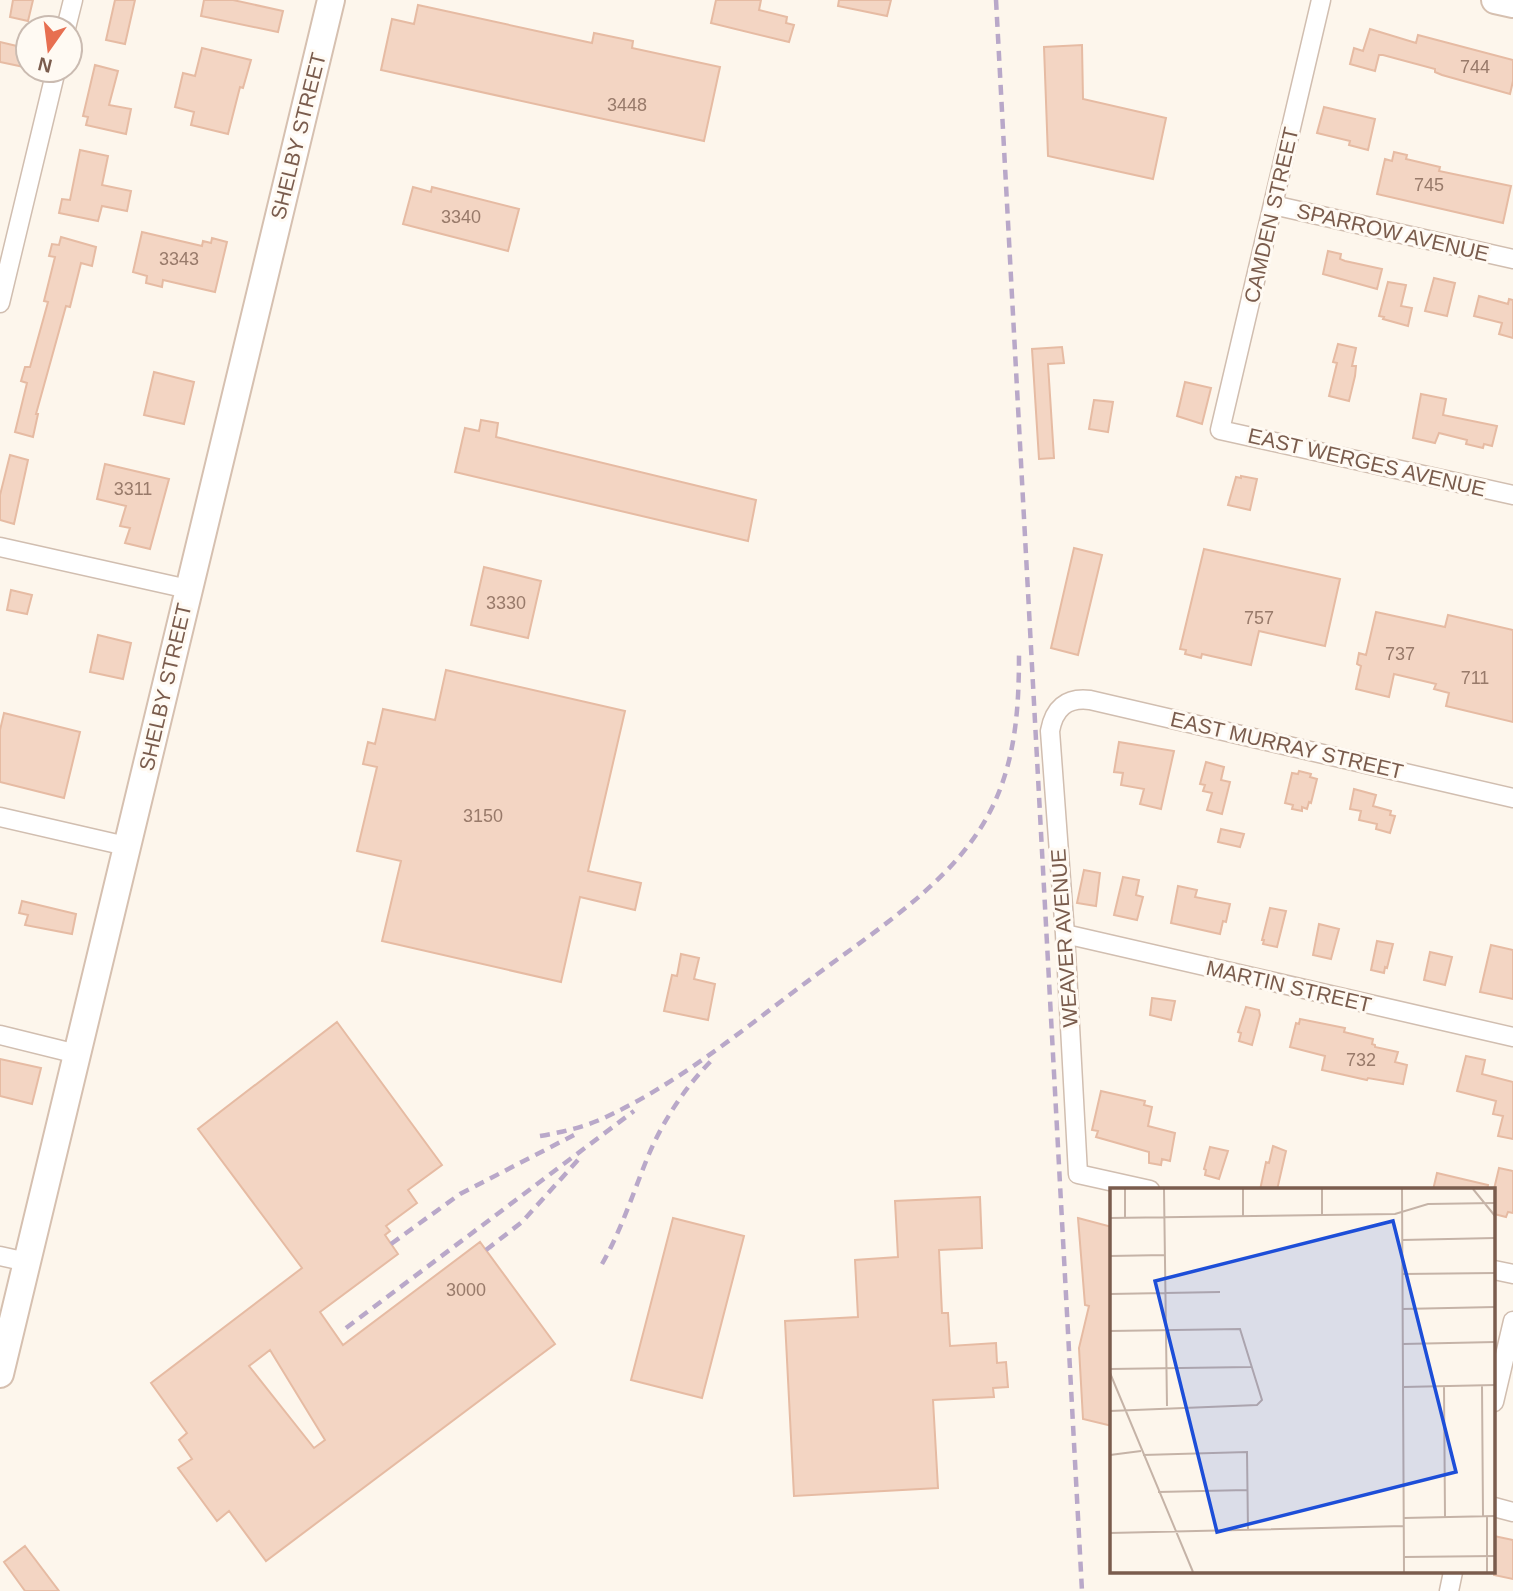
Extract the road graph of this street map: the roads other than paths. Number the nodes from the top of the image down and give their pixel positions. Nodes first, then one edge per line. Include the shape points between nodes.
1 (331, 0) edge
2 (1321, 0) edge
3 (1495, 0) edge
4 (1513, 4) edge
5 (53, 84) edge
6 (1273, 205) junction
7 (1513, 259) edge
8 (0, 303) edge
9 (1220, 430) joint
10 (1513, 495) edge
11 (0, 547) edge
12 (188, 589) junction
13 (1062, 705) joint
14 (1513, 798) edge
15 (0, 817) edge
16 (127, 846) junction
17 (1065, 934) junction
18 (0, 1035) edge
19 (1513, 1037) edge
20 (77, 1054) junction
21 (1141, 1188) edge
22 (0, 1255) edge
23 (27, 1262) junction
24 (1496, 1271) edge
25 (1513, 1275) edge
26 (1513, 1321) edge
27 (0, 1374) edge
28 (1496, 1393) edge
29 (1496, 1508) edge
30 (1513, 1512) edge

1 - 12 main road, SHELBY STREET
2 - 6 street, CAMDEN STREET
3 - 4 main road
5 - 8 street
6 - 7 street, SPARROW AVENUE
6 - 9 street, CAMDEN STREET
9 - 10 street, EAST WERGES AVENUE
11 - 12 street
12 - 16 main road, SHELBY STREET
13 - 14 street, EAST MURRAY STREET via 1090,700
13 - 17 street, WEAVER AVENUE via 1050,731
15 - 16 street
16 - 20 main road, SHELBY STREET
17 - 19 street, MARTIN STREET
17 - 21 street, WEAVER AVENUE via 1078,1174
18 - 20 street
20 - 23 main road, SHELBY STREET
22 - 23 street
23 - 27 main road, SHELBY STREET
24 - 25 street
26 - 28 street
29 - 30 street

